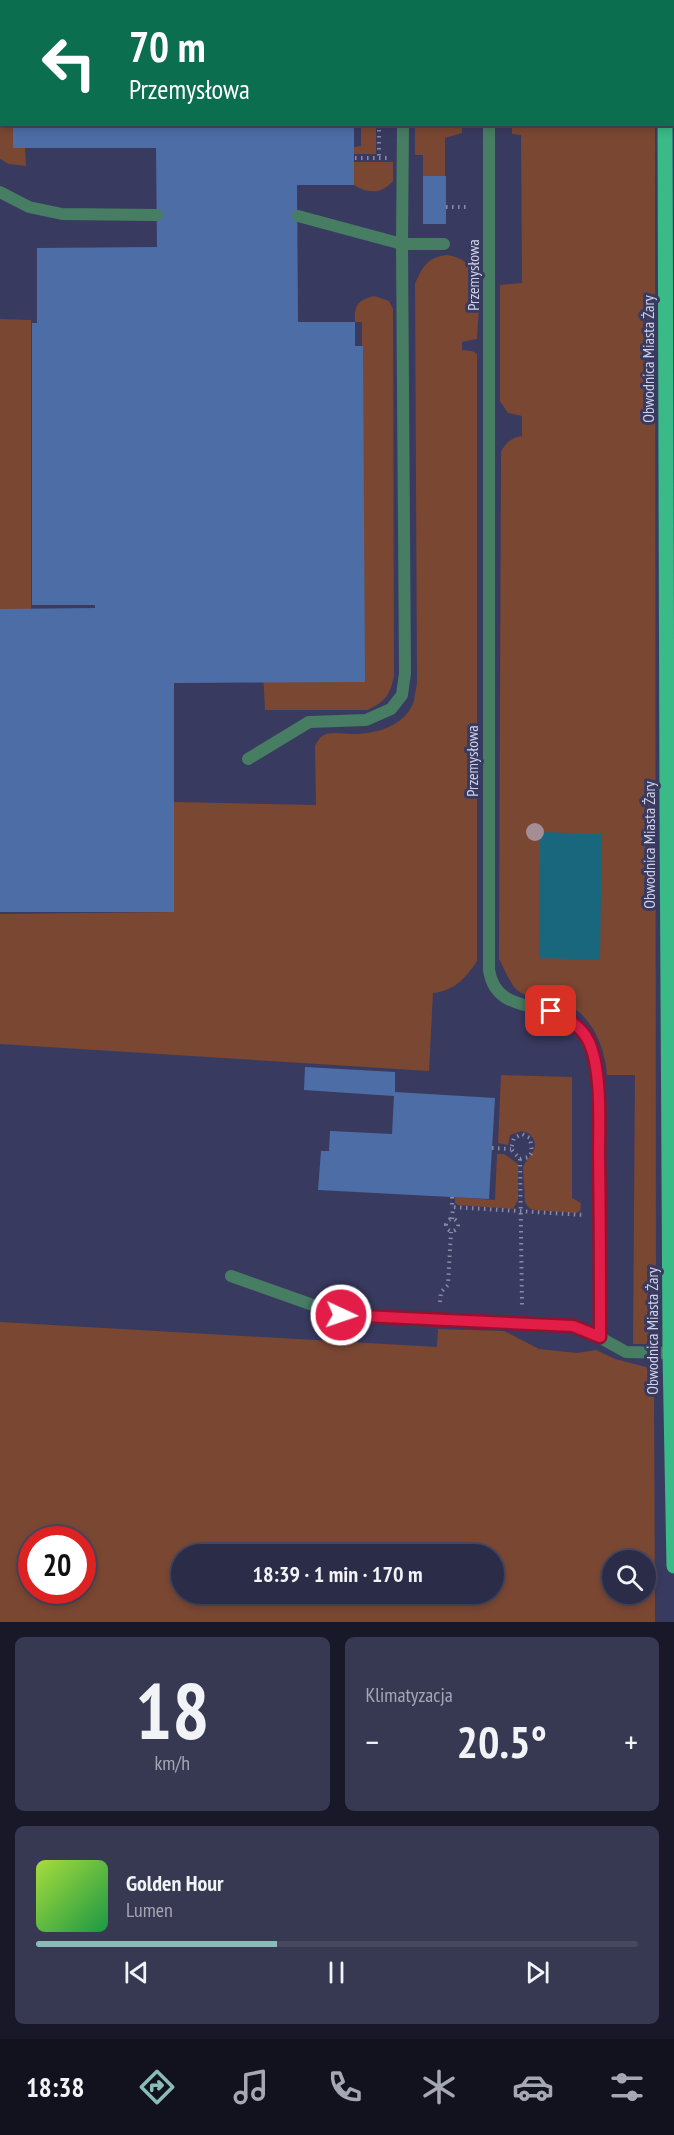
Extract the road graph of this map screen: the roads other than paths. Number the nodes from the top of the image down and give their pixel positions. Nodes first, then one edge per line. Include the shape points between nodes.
1 (403, 126) edge
2 (489, 126) edge
3 (665, 126) edge
4 (0, 192) edge
5 (157, 215) dead end
6 (298, 216) dead end
7 (402, 244) junction
8 (444, 244) dead end
9 (248, 759) dead end
10 (231, 1276) dead end
11 (600, 1337) junction
12 (670, 1353) junction
13 (674, 1566) edge

1 - 7 street
2 - 11 street, Przemysłowa via 489,970 493,985 504,997 559,1014 577,1026 589,1042 599,1111
3 - 12 main road, Obwodnica Miasta Żary
4 - 5 street via 28,207 62,214
6 - 7 street
7 - 8 street
7 - 9 street via 402,694 391,709 366,720 309,722
10 - 11 street via 341,1315 573,1326
11 - 12 street via 626,1352
12 - 13 main road, Obwodnica Miasta Żary

